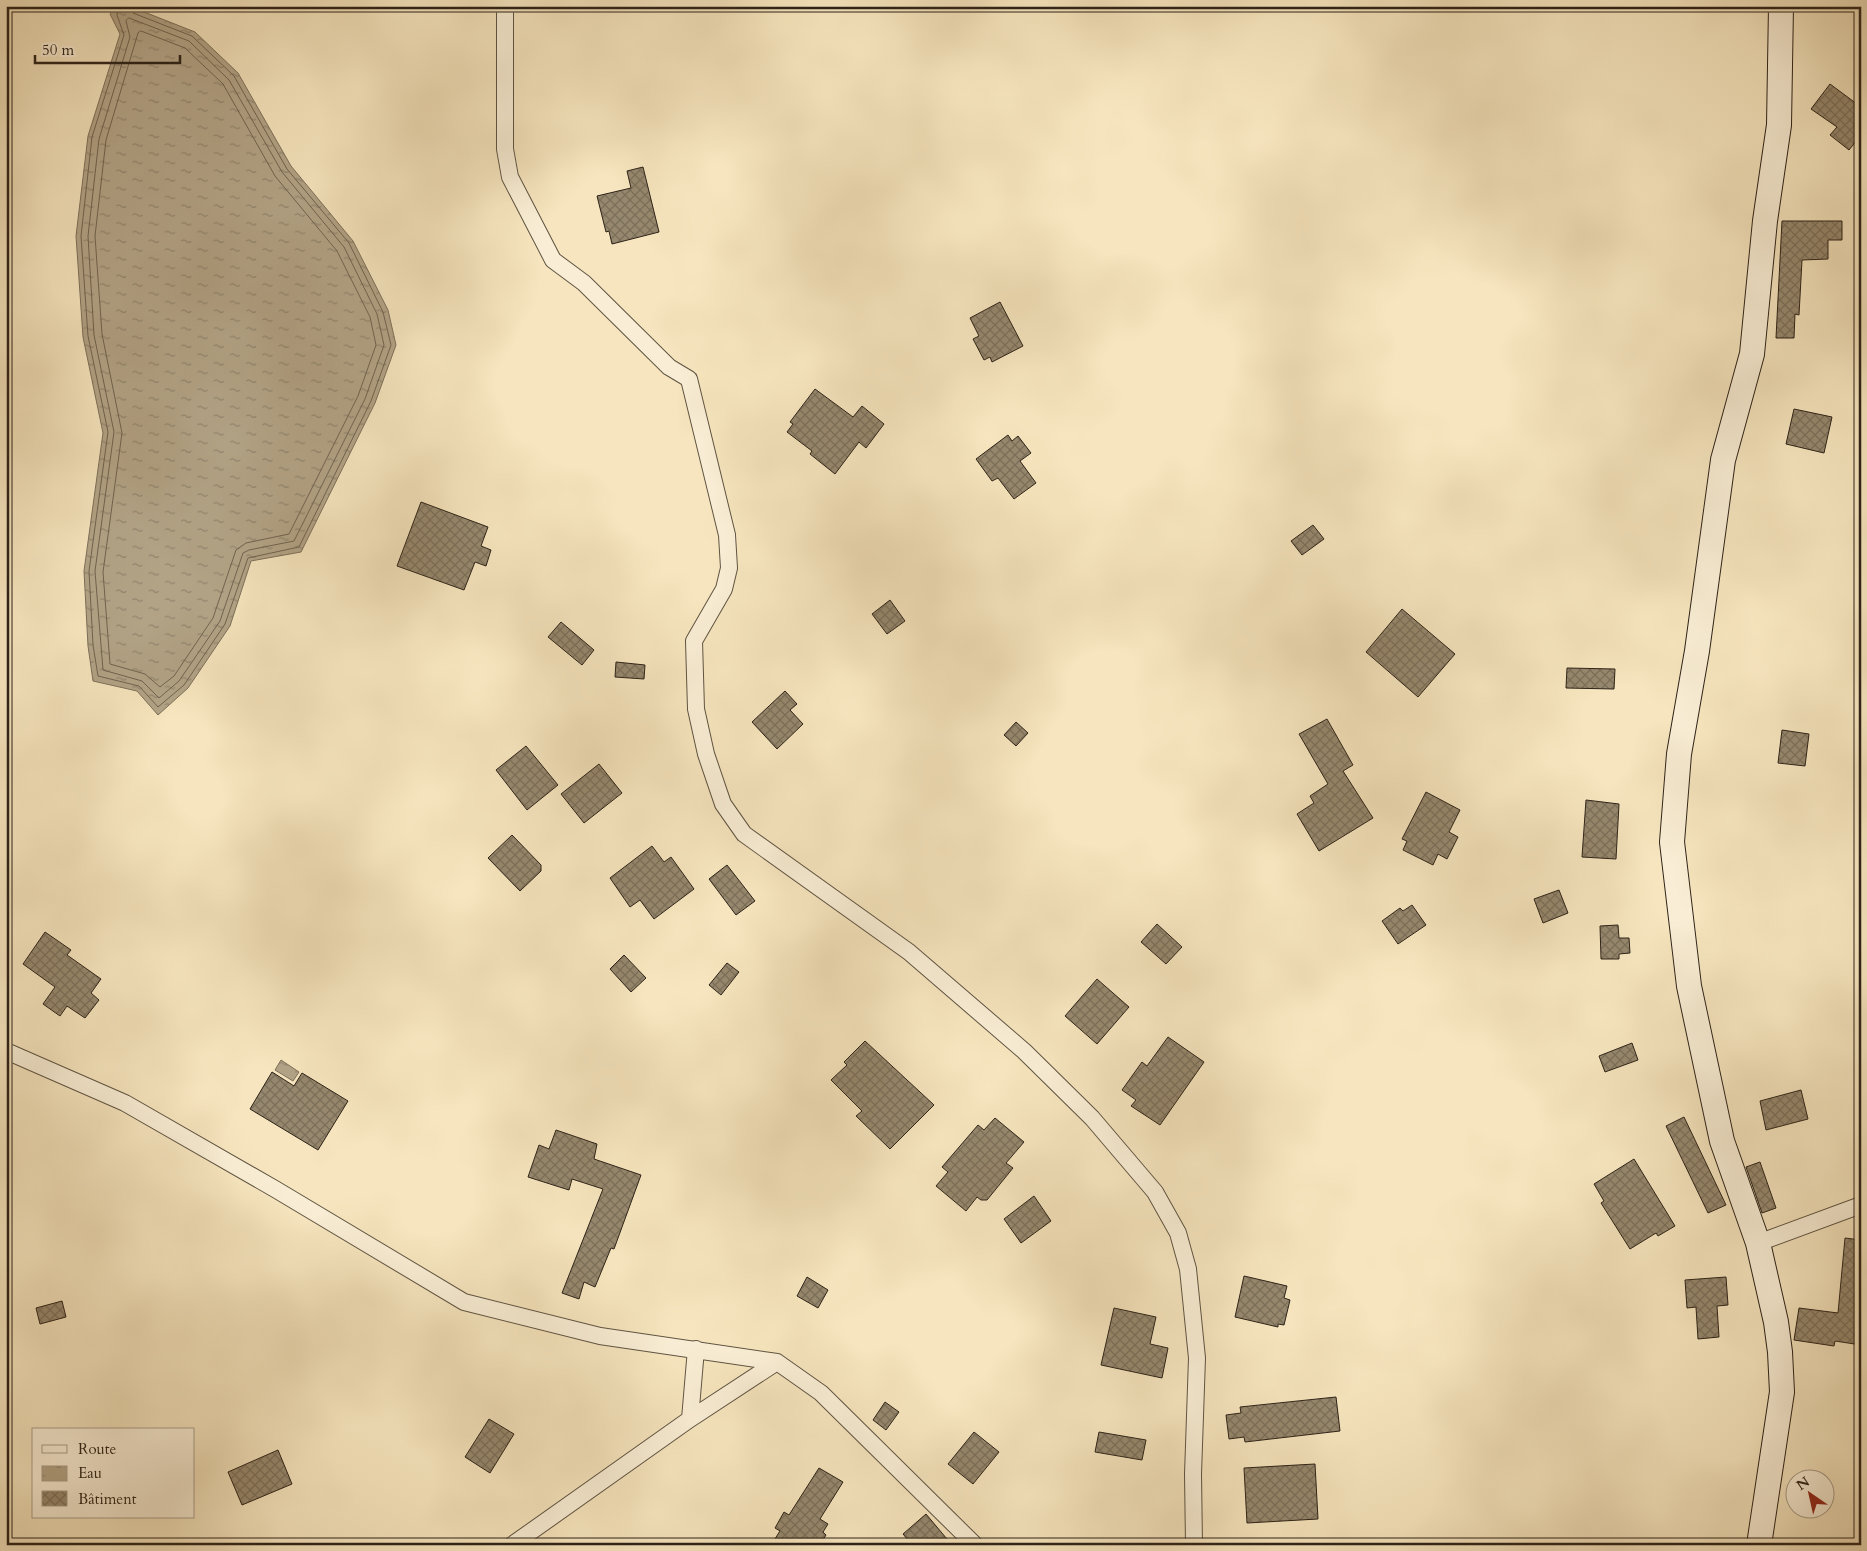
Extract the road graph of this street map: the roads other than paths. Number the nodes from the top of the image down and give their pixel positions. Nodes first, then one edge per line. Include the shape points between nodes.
1 (505, 6) edge
2 (1781, 6) edge
3 (6, 1051) edge
4 (1861, 1205) edge
5 (1758, 1243) junction
6 (696, 1349) junction
7 (777, 1362) junction
8 (690, 1419) junction
9 (512, 1545) edge
10 (975, 1545) edge
11 (1194, 1545) edge
12 (1759, 1545) edge

1 - 11 street via 505,149 510,177 553,260 584,283 669,368 689,379 726,535 728,568 724,589 694,641 696,710 706,754 723,804 744,834 909,952 1024,1051 1092,1118 1155,1192 1178,1233 1188,1270 1197,1358
2 - 5 street via 1779,125 1765,221 1752,354 1723,460 1679,754 1672,842 1689,986 1720,1131
3 - 6 street via 125,1103 464,1302 600,1336
4 - 5 street
5 - 12 street via 1776,1322 1782,1392
6 - 7 street
6 - 8 street
7 - 8 street
7 - 10 street via 820,1393
8 - 9 street

